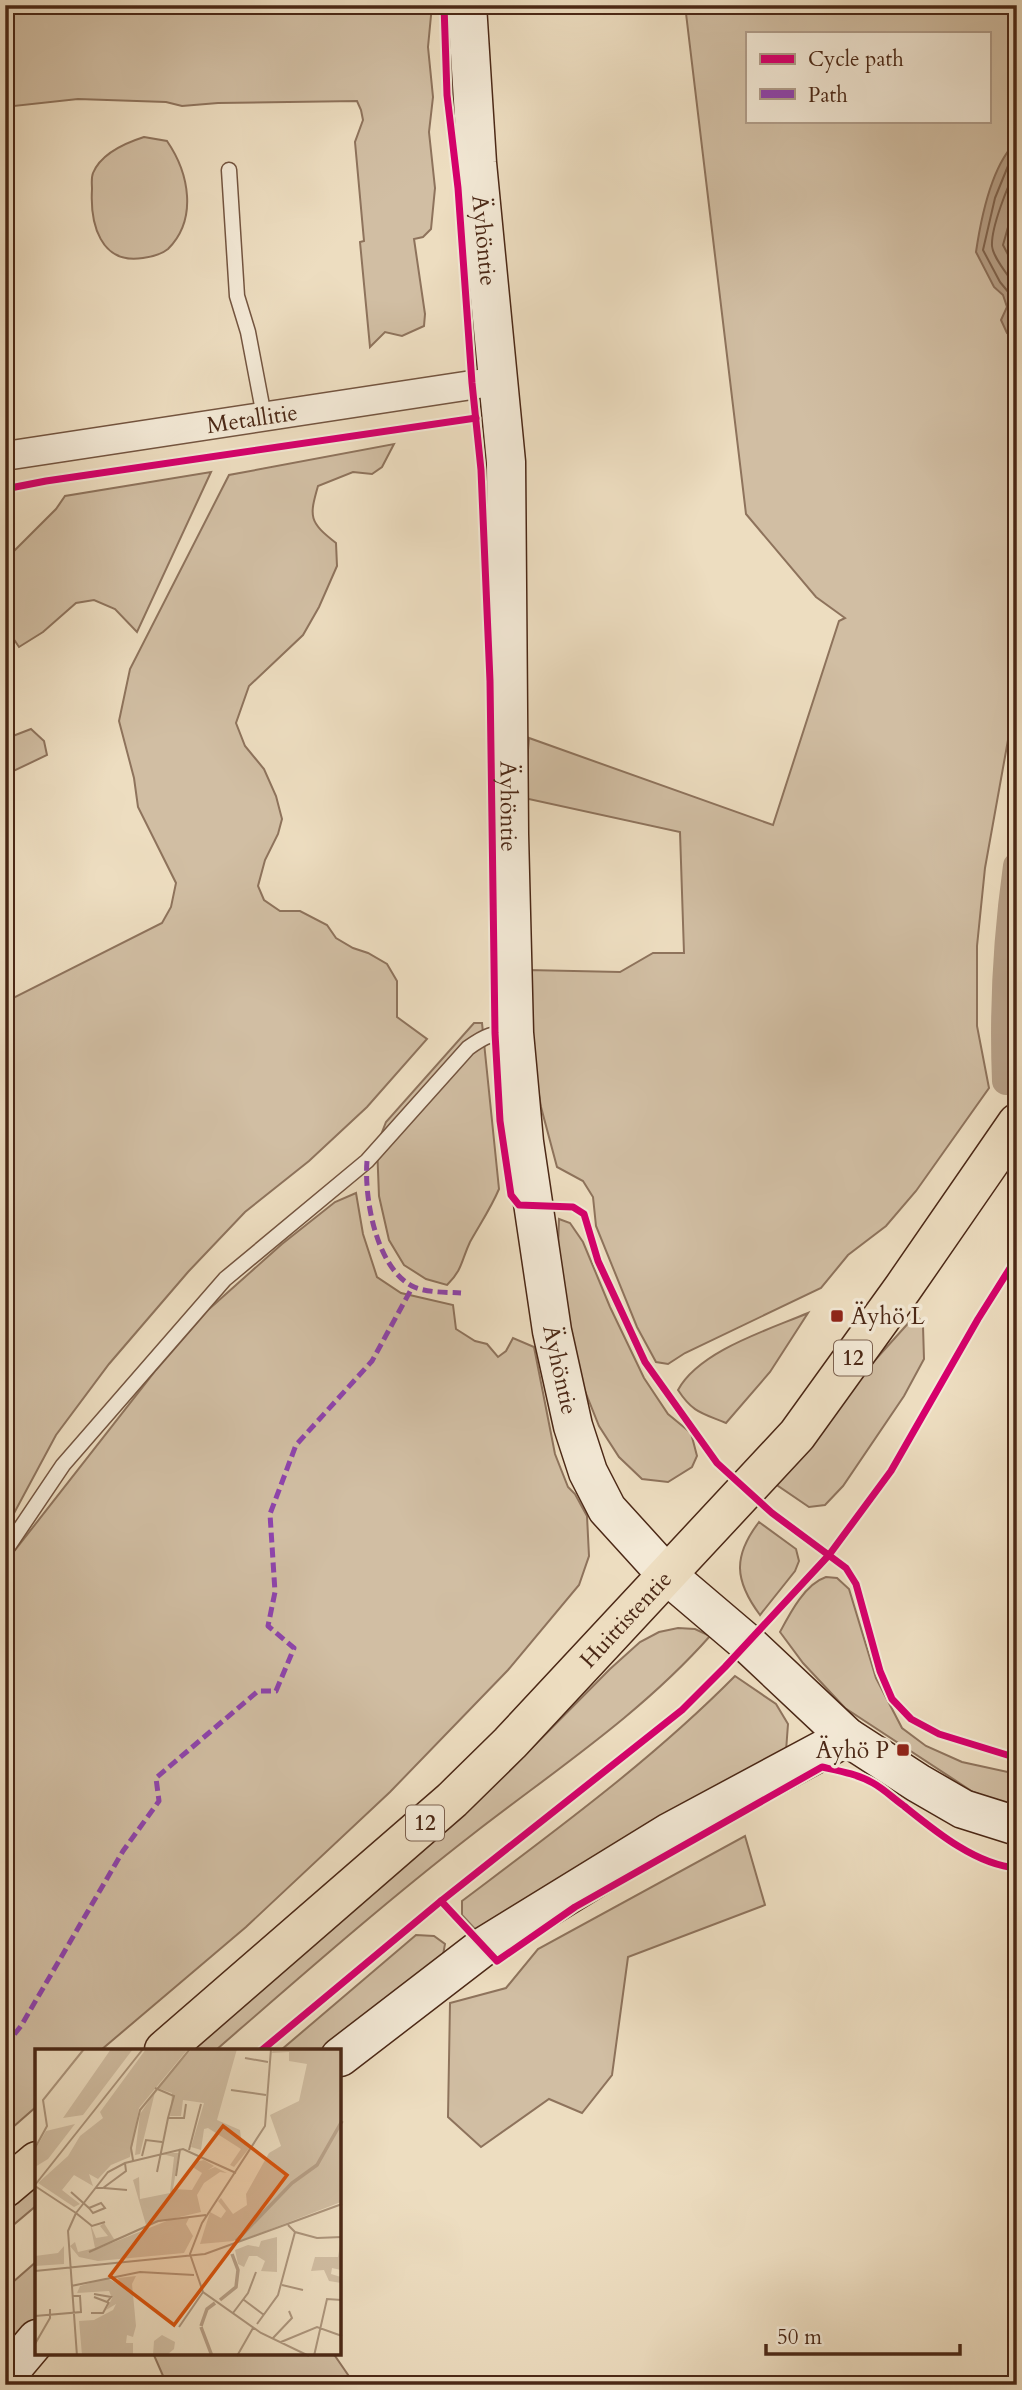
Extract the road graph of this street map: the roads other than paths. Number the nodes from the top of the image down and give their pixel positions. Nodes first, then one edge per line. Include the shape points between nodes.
1 (467, 5) edge
2 (229, 170) dead end
3 (498, 380) junction
4 (264, 416) junction
5 (5, 456) edge
6 (514, 1032) junction
7 (1017, 1123) edge
8 (5, 1551) edge
9 (667, 1576) junction
10 (847, 1737) junction
11 (1017, 1826) edge
12 (165, 2049) edge
13 (341, 2056) edge
14 (35, 2163) edge
15 (5, 2188) edge
16 (35, 2341) edge
17 (5, 2377) edge

1 - 3 main road, Äyhöntie
2 - 4 lane via 237,296
3 - 4 street, Metallitie
3 - 6 main road, Äyhöntie via 506,462
4 - 5 street, Metallitie
6 - 8 lane via 483,1036 468,1048 367,1161 225,1279 63,1465
6 - 9 main road, Äyhöntie via 524,1142 552,1331 573,1426 588,1472 607,1509
7 - 9 highway, Huittistentie / 12 via 797,1435
9 - 10 main road, Äyhöntie
9 - 12 highway, Huittistentie / 12 via 452,1800
10 - 11 main road, Äyhöntie via 963,1809
10 - 13 main road via 670,1832 483,1947
14 - 15 highway
16 - 17 main road

